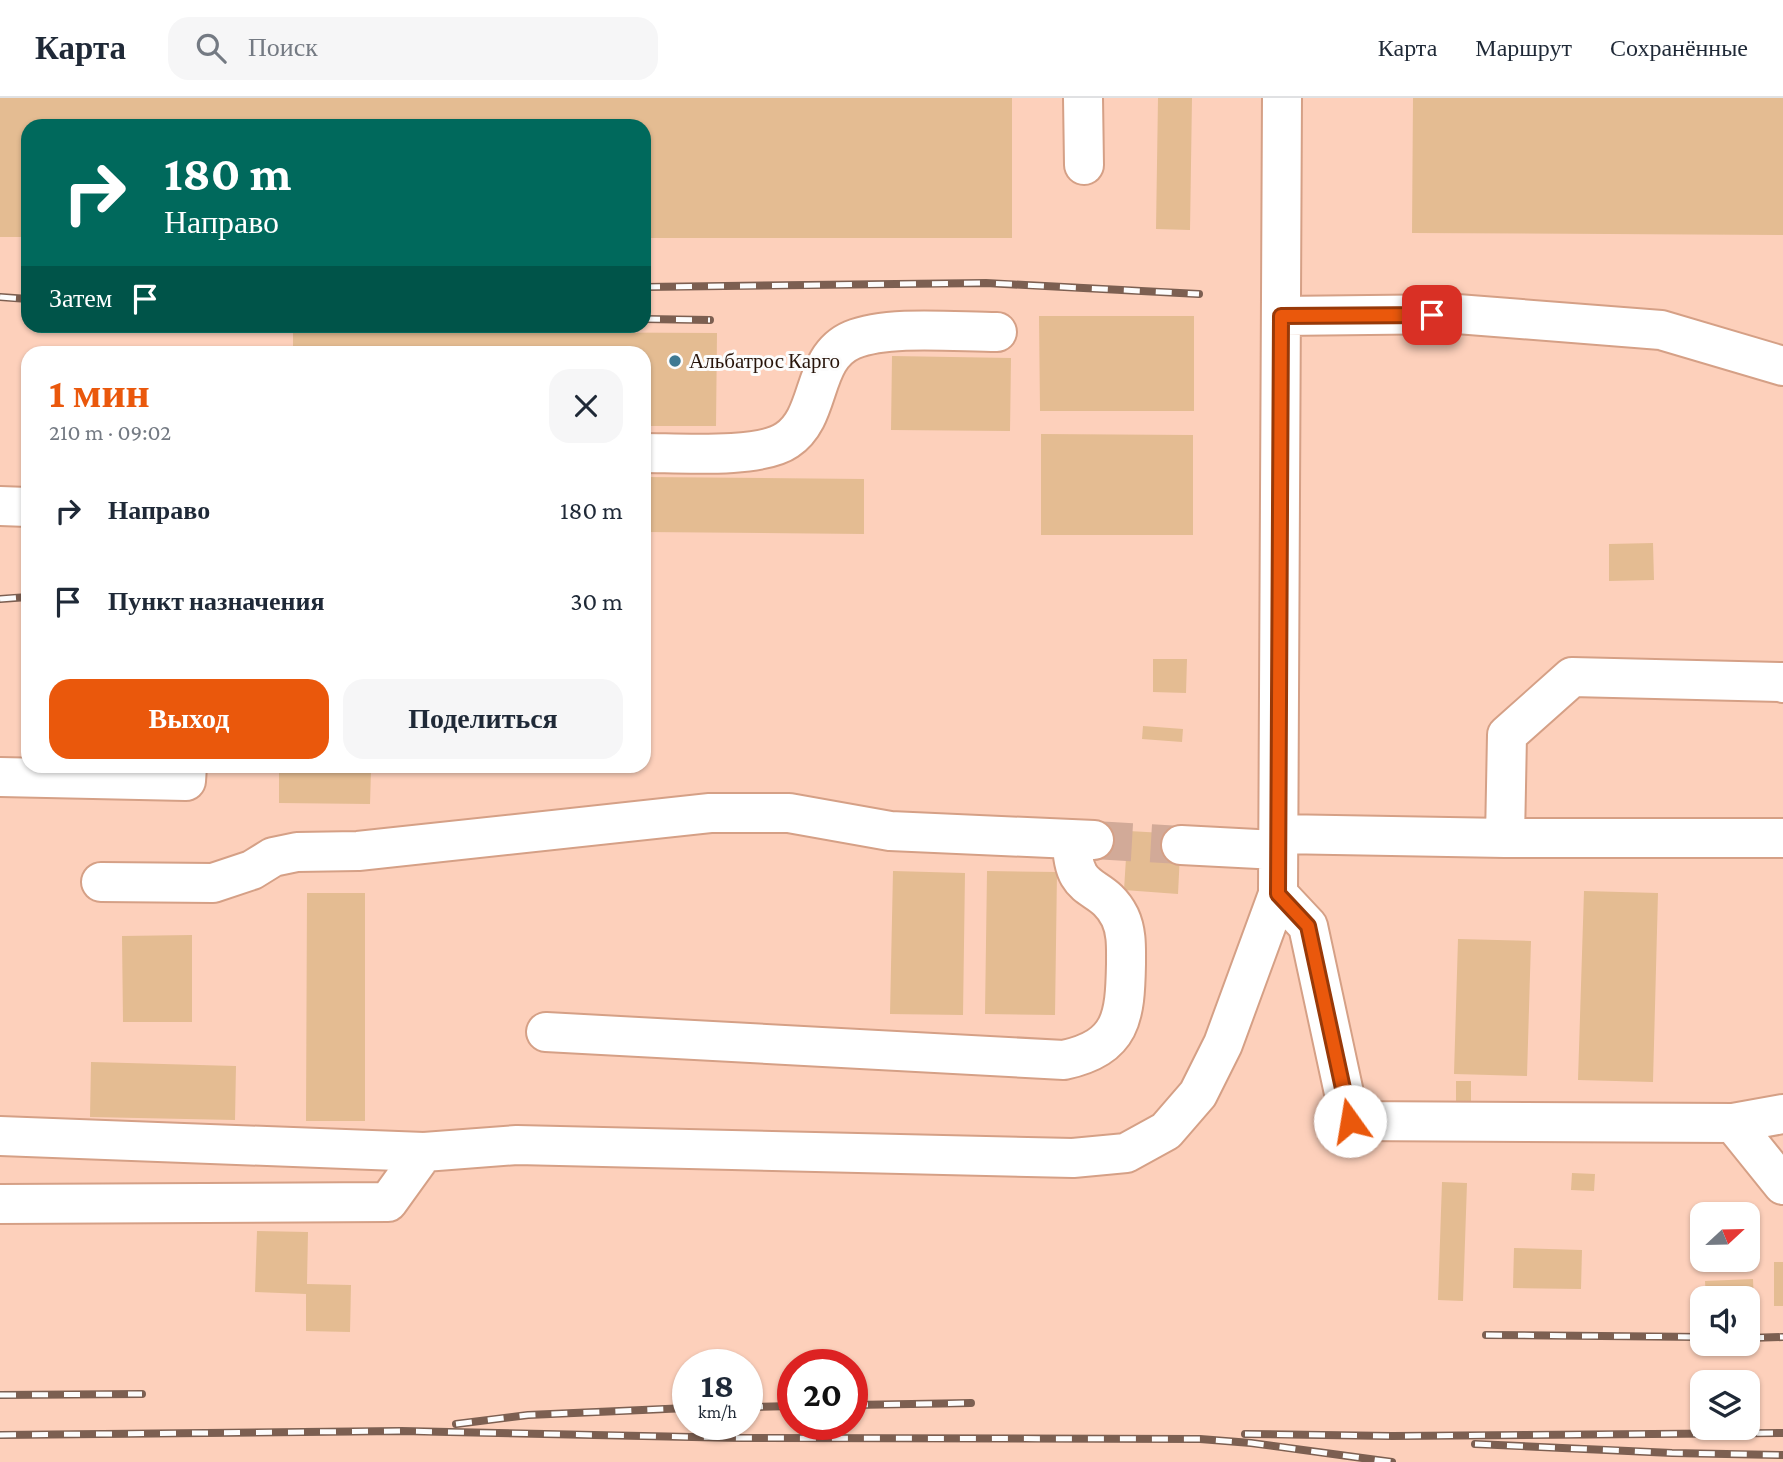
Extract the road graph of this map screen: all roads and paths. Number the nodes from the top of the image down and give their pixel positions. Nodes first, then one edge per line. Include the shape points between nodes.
1 (1083, 98) edge
2 (1282, 98) edge
3 (1084, 165) dead end
4 (1281, 316) junction
5 (996, 332) dead end
6 (1783, 366) edge
7 (651, 453) edge
8 (0, 506) edge
9 (21, 506) edge
10 (1783, 683) edge
11 (187, 773) edge
12 (0, 777) edge
13 (1505, 838) junction
14 (1783, 838) edge
15 (1278, 842) junction
16 (1181, 845) tunnel mouth
17 (102, 882) dead end
18 (1278, 894) junction
19 (546, 1032) dead end
20 (1783, 1114) edge
21 (1733, 1123) junction
22 (0, 1136) edge
23 (424, 1152) junction
24 (1783, 1185) edge
25 (0, 1204) edge

1 - 3 street
2 - 4 street
4 - 6 street via 1457,314 1661,330
4 - 15 street
5 - 7 street via 886,332 851,340 827,361 806,419 787,440 758,450
8 - 9 street
10 - 13 street via 1572,677 1507,735
11 - 12 street via 186,781
13 - 14 street
13 - 15 street
15 - 16 street
15 - 18 street
17 - 19 street via 213,883 252,870 273,857 297,852 358,851 710,813 789,813 890,831 1083,839 1072,859 1076,874 1119,915 1126,936 1125,999 1119,1023 1106,1042 1087,1055 1064,1060
18 - 21 street via 1308,926 1350,1121
18 - 23 street via 1223,1044 1198,1094 1167,1131 1126,1153 1073,1158 517,1145
20 - 21 street
21 - 24 street
22 - 23 street
23 - 25 street via 388,1202

